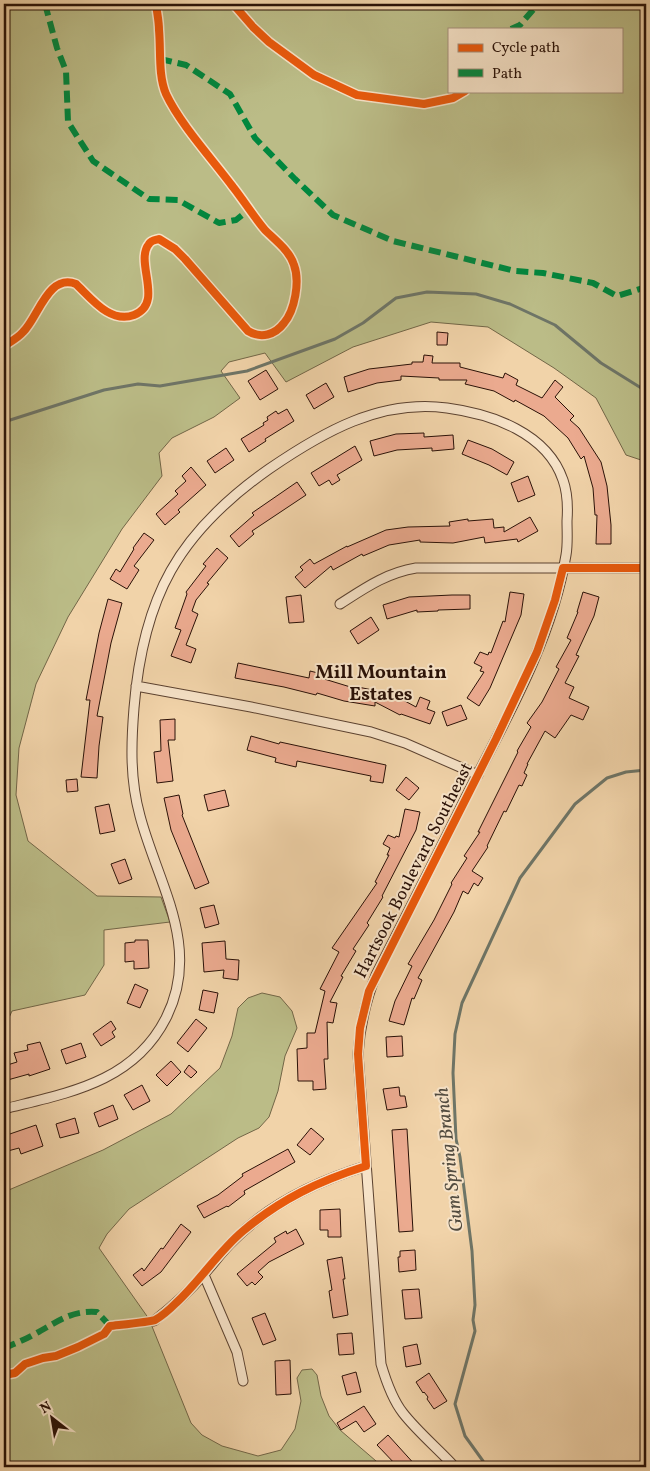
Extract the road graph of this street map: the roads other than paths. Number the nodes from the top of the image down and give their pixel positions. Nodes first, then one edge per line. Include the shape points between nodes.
1 (563, 568) junction
2 (646, 568) edge
3 (340, 604) dead end
4 (136, 686) junction
5 (478, 775) junction
6 (4, 1109) edge
7 (366, 1166) junction
8 (204, 1275) junction
9 (154, 1321) dead end
10 (242, 1381) dead end
11 (452, 1464) dead end

1 - 2 street
1 - 3 street via 416,568 375,581
1 - 4 street, Hartsook Boulevard Southeast via 568,501 560,472 543,447 501,422 462,411 430,406 382,411 340,426 304,446 236,493 212,515 177,558 160,590 144,637
1 - 5 street, Hartsook Boulevard Southeast via 538,652
4 - 5 street via 371,732
4 - 6 street, Hartsook Boulevard Southeast via 131,754 133,782 146,837 178,928 180,968 174,998 165,1021 152,1040 123,1068 76,1091
5 - 7 street, Hartsook Boulevard Southeast via 376,976 363,1012 358,1054
7 - 8 street via 310,1186 263,1215 238,1236
7 - 11 street, Hartsook Boulevard Southeast via 381,1364 393,1398 403,1413
8 - 9 street
8 - 10 street via 237,1352

